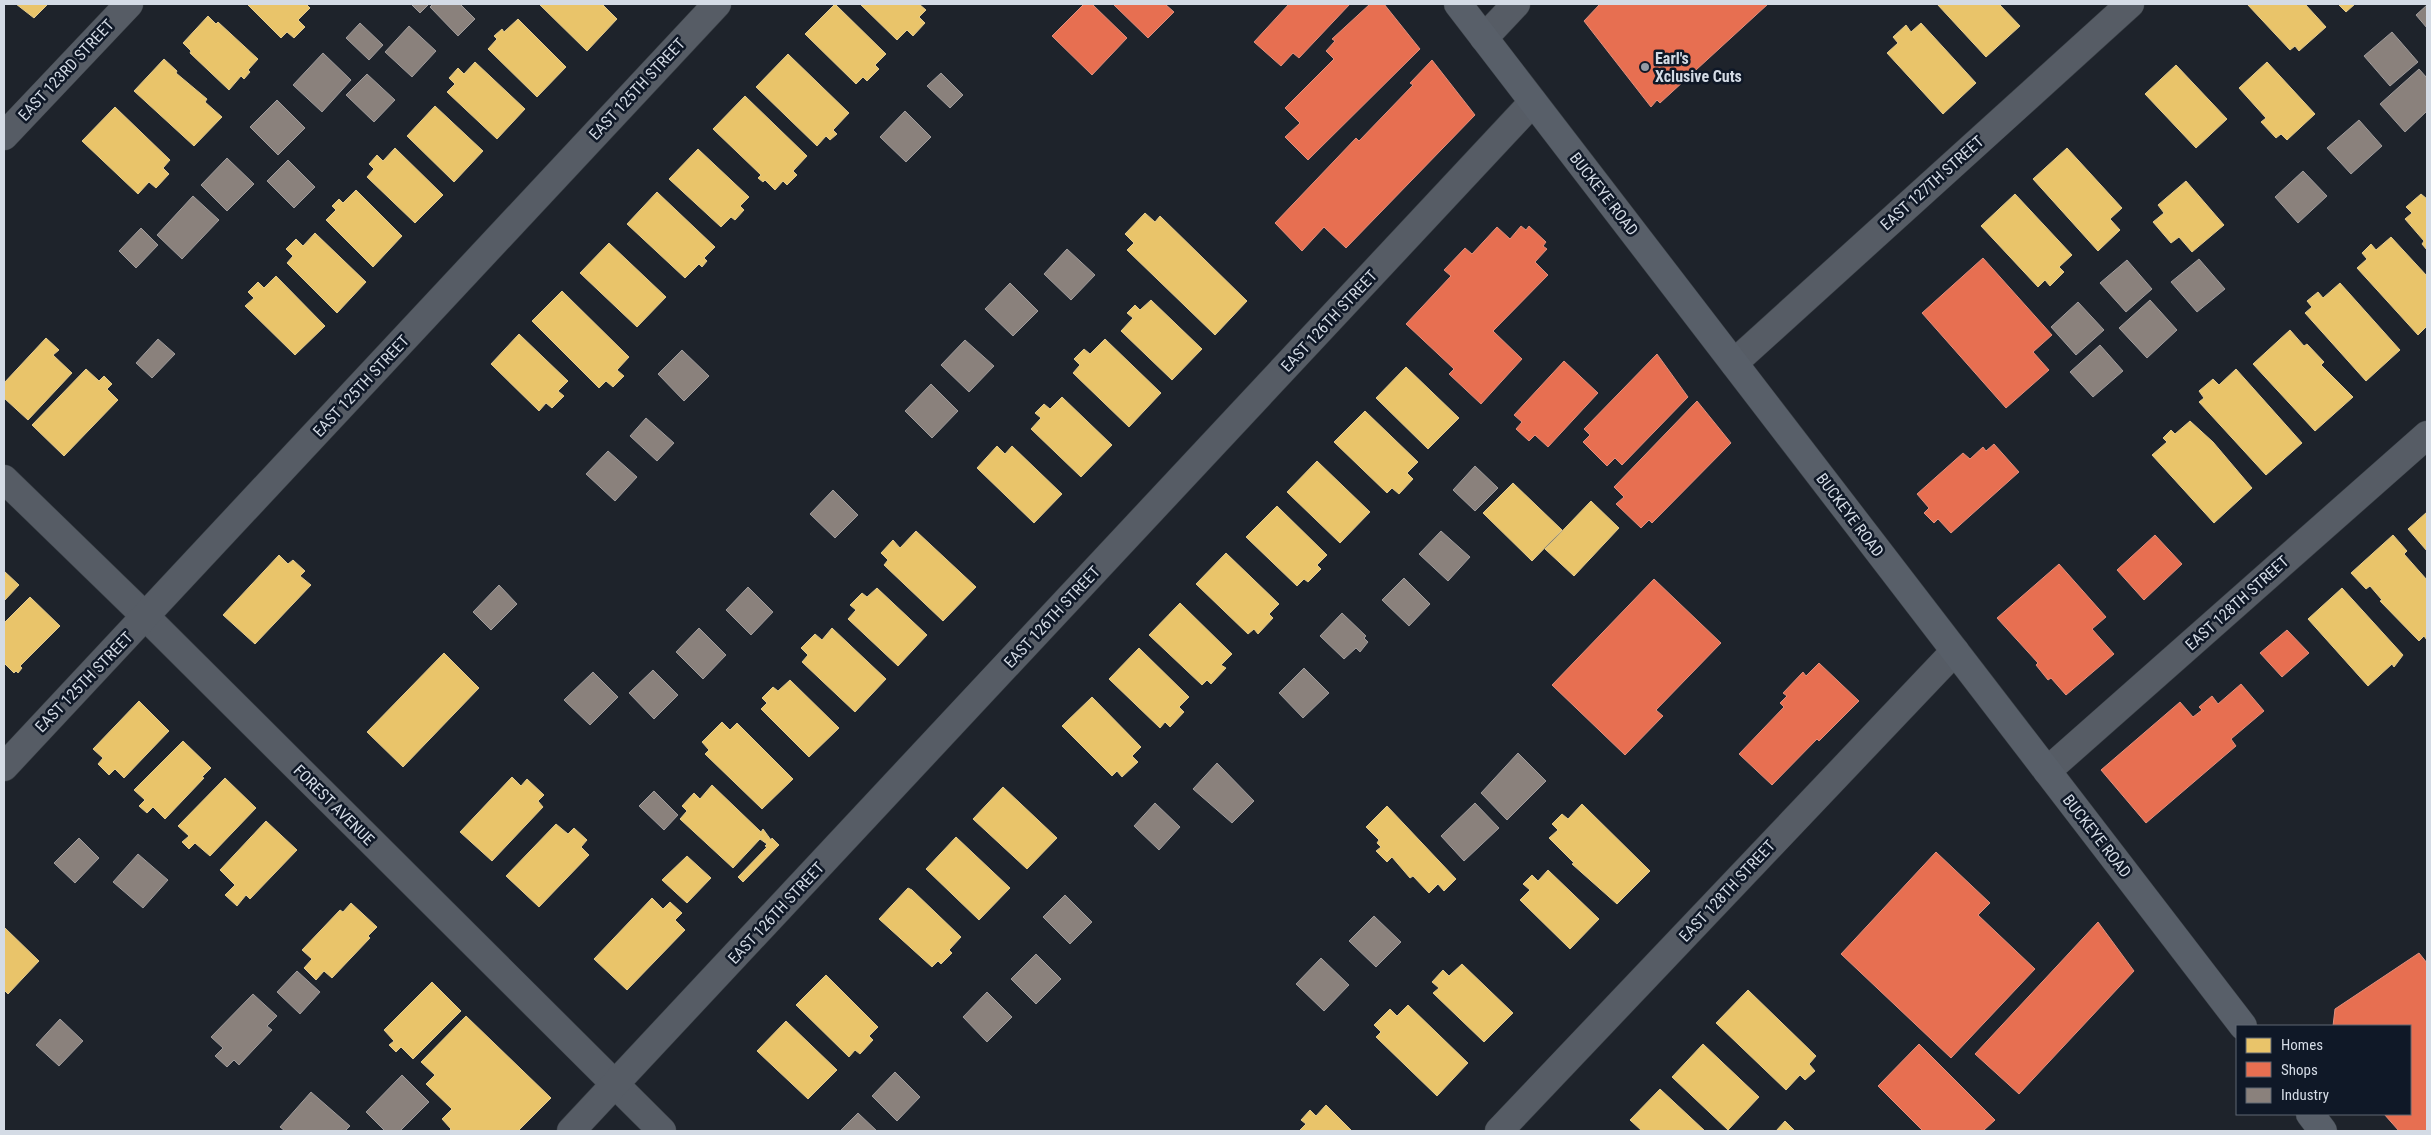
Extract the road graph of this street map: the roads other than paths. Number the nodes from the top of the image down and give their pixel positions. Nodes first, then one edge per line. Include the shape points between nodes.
1 (129, 4) edge
2 (716, 4) edge
3 (1458, 4) edge
4 (1516, 4) edge
5 (2130, 4) edge
6 (1484, 38) junction
7 (1533, 102) junction
8 (4, 136) edge
9 (1734, 363) junction
10 (2427, 435) edge
11 (4, 480) edge
12 (146, 617) junction
13 (1955, 651) junction
14 (4, 767) edge
15 (2047, 772) junction
16 (2242, 1025) edge
17 (615, 1085) junction
18 (2311, 1115) edge
19 (571, 1131) edge
20 (662, 1131) edge
21 (1499, 1131) edge
22 (2324, 1131) edge

1 - 8 street, EAST 123RD STREET
2 - 12 street, EAST 125TH STREET
3 - 6 street, BUCKEYE ROAD
4 - 6 street
5 - 9 street, EAST 127TH STREET
6 - 7 street, BUCKEYE ROAD
7 - 9 street, BUCKEYE ROAD
7 - 17 street, EAST 126TH STREET
9 - 13 street, BUCKEYE ROAD
10 - 15 street, EAST 128TH STREET
11 - 12 street, FOREST AVENUE
12 - 14 street, EAST 125TH STREET
12 - 17 street, FOREST AVENUE
13 - 15 street, BUCKEYE ROAD
13 - 21 street, EAST 128TH STREET
15 - 16 street, BUCKEYE ROAD
17 - 19 street, EAST 126TH STREET
17 - 20 street, FOREST AVENUE
18 - 22 street

